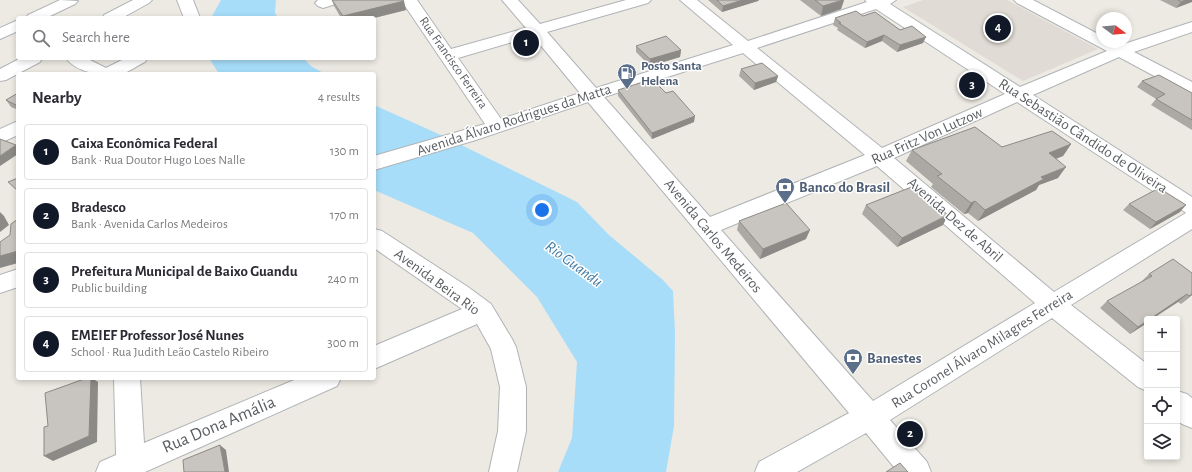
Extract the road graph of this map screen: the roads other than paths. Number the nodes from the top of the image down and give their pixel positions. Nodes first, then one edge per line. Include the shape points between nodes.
1 (144, 0) edge
2 (186, 0) edge
3 (409, 0) edge
4 (510, 0) edge
5 (643, 0) edge
6 (688, 0) edge
7 (1022, 0) edge
8 (70, 1) dead end
9 (880, 1) edge
10 (38, 16) edge
11 (114, 16) edge
12 (191, 16) edge
13 (1192, 27) edge
14 (536, 31) junction
15 (1096, 39) edge
16 (746, 47) junction
17 (1114, 48) edge
18 (1120, 51) junction
19 (448, 55) junction
20 (30, 60) edge
21 (78, 60) edge
22 (135, 60) edge
23 (99, 72) edge
24 (112, 72) edge
25 (0, 76) edge
26 (1192, 89) edge
27 (1020, 94) junction
28 (592, 95) junction
29 (497, 127) junction
30 (16, 128) edge
31 (0, 137) edge
32 (880, 157) junction
33 (376, 163) edge
34 (1192, 207) edge
35 (1192, 220) edge
36 (706, 227) junction
37 (376, 238) edge
38 (16, 279) edge
39 (0, 284) edge
40 (1053, 304) junction
41 (482, 311) junction
42 (376, 357) edge
43 (1144, 378) edge
44 (127, 380) edge
45 (324, 380) edge
46 (1180, 406) edge
47 (1192, 416) edge
48 (868, 417) junction
49 (124, 469) edge
50 (503, 472) edge
51 (769, 472) edge
52 (917, 472) edge

1 - 11 street
2 - 12 street
3 - 19 street, Rua Francisco Ferreira
4 - 14 street, Avenida Carlos Medeiros
5 - 14 street
6 - 16 street, Avenida Dez de Abril
7 - 15 street
8 - 10 street
9 - 16 street, Avenida Álvaro Rodrigues da Matta
9 - 27 street, Rua Sebastião Cândido de Oliveira
13 - 18 street, Rua Fritz Von Lutzow
14 - 19 street
14 - 28 street, Avenida Carlos Medeiros
16 - 28 street, Avenida Álvaro Rodrigues da Matta
16 - 32 street, Avenida Dez de Abril
17 - 18 street
18 - 26 street
18 - 27 street, Rua Fritz Von Lutzow
19 - 29 street, Rua Francisco Ferreira
20 - 25 street
21 - 23 street
22 - 24 street
27 - 32 street, Rua Fritz Von Lutzow
27 - 34 street, Rua Sebastião Cândido de Oliveira
28 - 29 street, Avenida Álvaro Rodrigues da Matta
28 - 36 street, Avenida Carlos Medeiros
29 - 33 street, Avenida Álvaro Rodrigues da Matta
30 - 31 street
32 - 36 street, Rua Fritz Von Lutzow
32 - 40 street, Avenida Dez de Abril
35 - 40 street, Rua Coronel Álvaro Milagres Ferreira
36 - 48 street, Avenida Carlos Medeiros
37 - 41 street, Avenida Beira Rio
38 - 39 street
40 - 43 street, Avenida Dez de Abril
40 - 48 street, Rua Coronel Álvaro Milagres Ferreira
41 - 42 street
41 - 50 street, Avenida Beira Rio via 503,347 513,387 512,431
44 - 49 street
45 - 49 street, Rua Dona Amália
46 - 47 street
48 - 51 street, Rua Coronel Álvaro Milagres Ferreira
48 - 52 street, Avenida Carlos Medeiros

